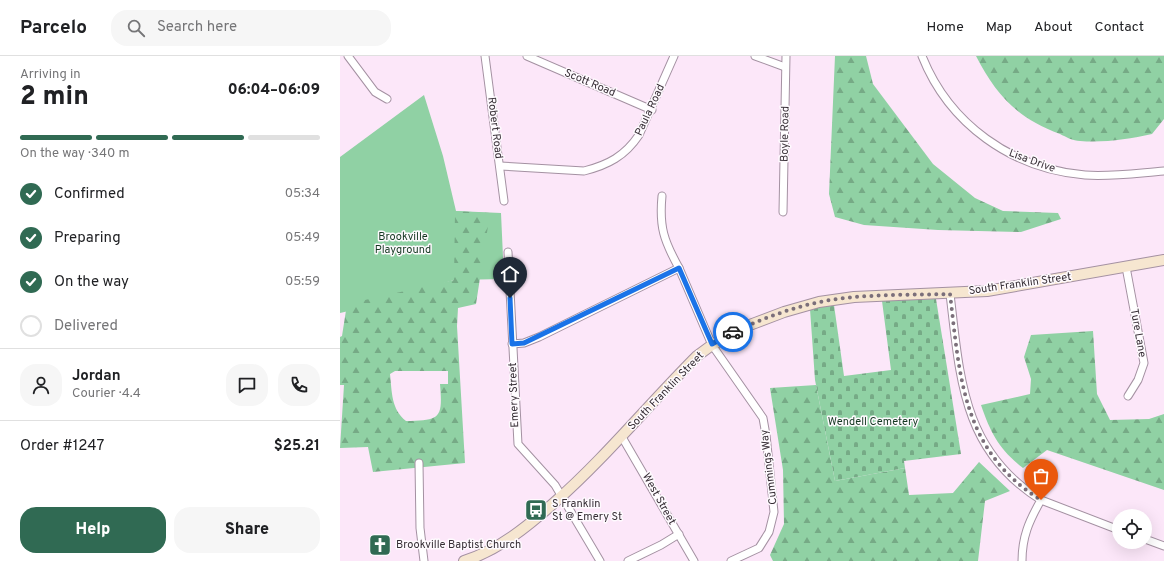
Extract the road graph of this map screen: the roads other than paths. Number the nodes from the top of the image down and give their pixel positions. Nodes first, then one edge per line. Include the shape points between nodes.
1 (348, 56) edge
2 (486, 56) edge
3 (527, 56) edge
4 (674, 56) edge
5 (755, 56) edge
6 (786, 56) edge
7 (922, 56) edge
8 (785, 67) junction
9 (386, 99) dead end
10 (652, 110) junction
11 (500, 166) junction
12 (1164, 171) edge
13 (662, 196) dead end
14 (504, 201) dead end
15 (784, 212) dead end
16 (508, 252) dead end
17 (1164, 260) edge
18 (1126, 267) junction
19 (679, 268) junction
20 (950, 294) junction
21 (512, 344) junction
22 (712, 344) junction
23 (1128, 396) dead end
24 (622, 437) junction
25 (419, 462) dead end
26 (562, 496) junction
27 (1041, 500) junction
28 (1112, 527) edge
29 (678, 534) junction
30 (1152, 542) edge
31 (1164, 546) edge
32 (424, 561) edge
33 (465, 561) edge
34 (600, 561) edge
35 (628, 561) edge
36 (694, 561) edge
37 (732, 561) edge
38 (1022, 561) edge

1 - 9 street via 375,92
2 - 11 street, Robert Road
3 - 10 street, Scott Road
4 - 10 street, Paula Road
5 - 8 street
6 - 8 street, Boyle Road
7 - 12 street, Lisa Drive via 936,86 956,112 983,138 1016,157 1051,169 1087,175
8 - 15 street, Boyle Road
10 - 11 street, Paula Road via 633,144 617,159 597,168 570,171
11 - 14 street, Robert Road
13 - 19 street, Cummings Way via 664,241
16 - 21 street, Emery Street
17 - 18 main road, South Franklin Street
18 - 20 main road, South Franklin Street via 1008,288
18 - 23 street, Ture Lane via 1144,363 1138,380
19 - 21 street via 539,337 524,343
19 - 22 street, Cummings Way
20 - 22 main road, South Franklin Street via 854,297 819,302 754,323
20 - 27 street via 964,392 980,438 1006,473
21 - 26 street, Emery Street via 518,444
22 - 24 main road, South Franklin Street via 679,375
22 - 37 street, Cummings Way via 763,418 774,512 769,532 759,548
24 - 26 main road, South Franklin Street
24 - 29 street, West Street
25 - 32 street via 420,528
26 - 33 main road, South Franklin Street via 515,535
26 - 34 street, Emery Street
27 - 28 street
27 - 38 street via 1027,527
29 - 35 street
29 - 36 street, West Street
30 - 31 street

